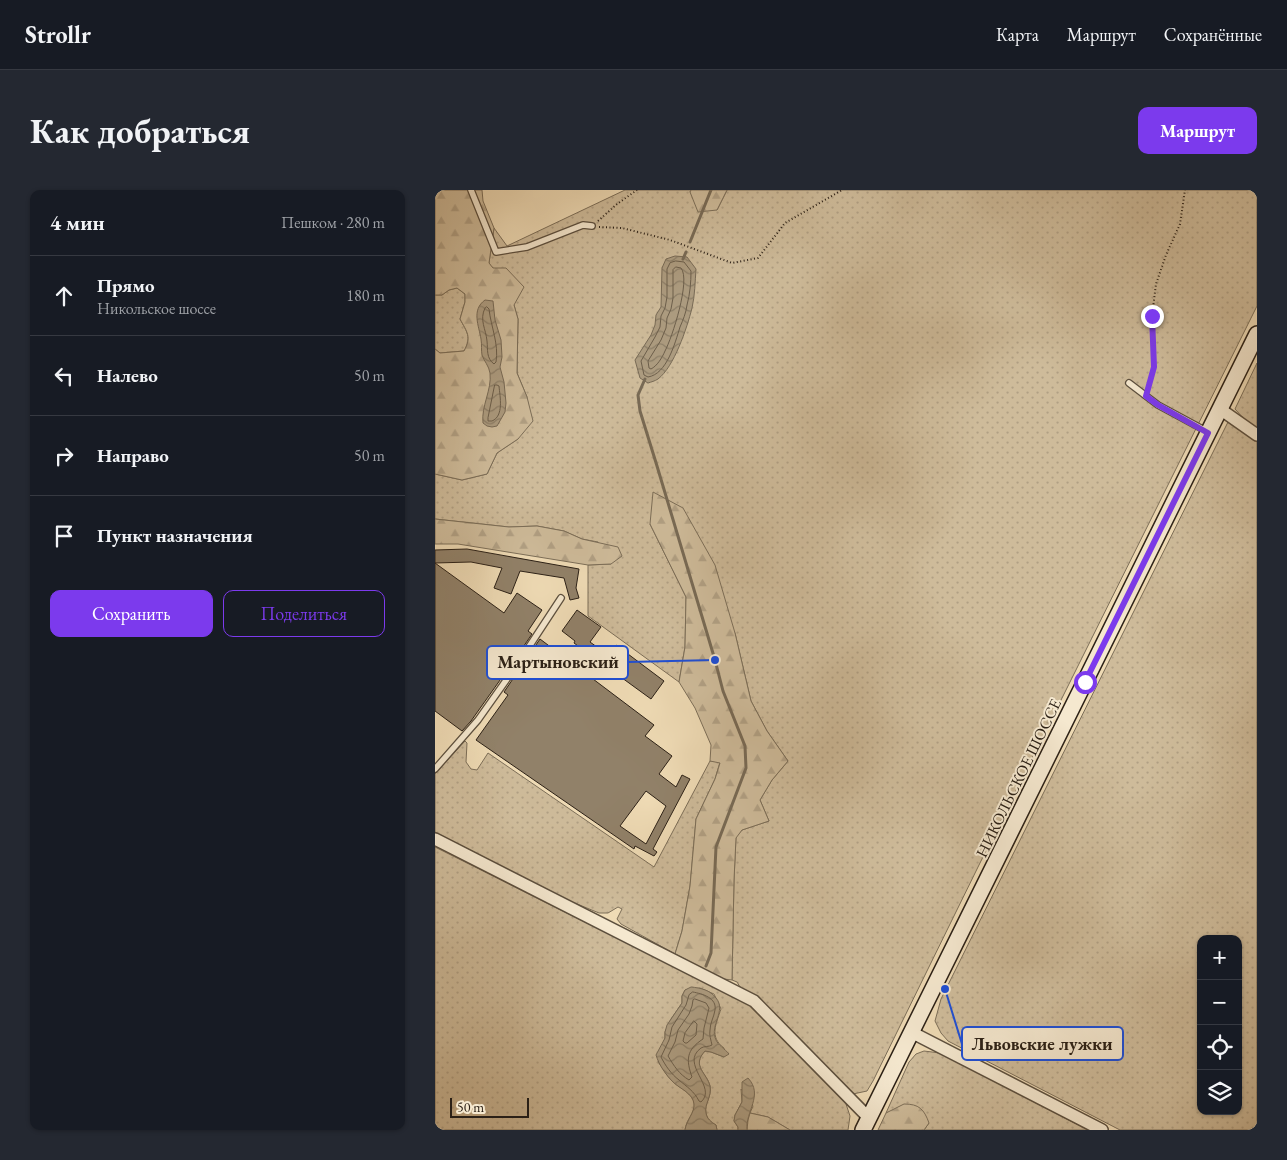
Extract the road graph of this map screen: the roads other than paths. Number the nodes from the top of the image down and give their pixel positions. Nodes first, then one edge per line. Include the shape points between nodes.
1 (471, 190) edge
2 (592, 226) road end
3 (1257, 334) edge
4 (1129, 383) dead end
5 (1220, 409) junction
6 (1208, 433) junction
7 (1257, 435) edge
8 (561, 598) dead end
9 (435, 769) edge
10 (435, 840) edge
11 (911, 1032) junction
12 (866, 1124) edge
13 (1102, 1130) edge

1 - 2 lane via 496,252 527,247 583,226
3 - 5 main road, НИКОЛЬСКОЕ ШОССЕ
4 - 6 lane via 1158,405
5 - 6 main road, НИКОЛЬСКОЕ ШОССЕ
5 - 7 street
6 - 11 main road, НИКОЛЬСКОЕ ШОССЕ
8 - 9 lane via 478,720
10 - 12 street via 755,1001
11 - 12 main road, НИКОЛЬСКОЕ ШОССЕ
11 - 13 street

